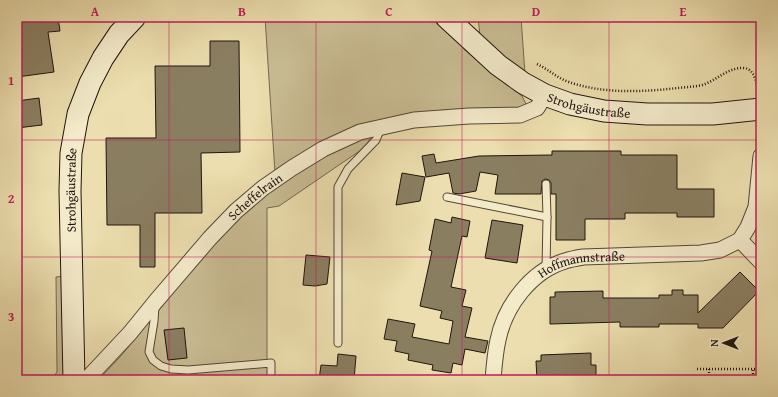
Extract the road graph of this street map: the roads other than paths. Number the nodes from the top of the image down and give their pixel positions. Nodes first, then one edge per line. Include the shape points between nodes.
1 (135, 17) edge
2 (446, 17) edge
3 (545, 96) junction
4 (760, 103) edge
5 (381, 127) junction
6 (761, 156) edge
7 (546, 184) dead end
8 (447, 197) dead end
9 (547, 217) junction
10 (740, 240) junction
11 (761, 262) edge
12 (546, 270) junction
13 (156, 301) junction
14 (338, 343) dead end
15 (74, 380) edge
16 (86, 380) edge
17 (271, 380) edge
18 (493, 380) edge

1 - 15 main road, Strohgäustraße via 103,58 90,83 78,114 71,153
2 - 3 main road, Strohgäustraße via 498,65
3 - 4 main road, Strohgäustraße via 570,104 647,114 713,114
3 - 5 street, Scheffelrain via 537,108 520,115 414,120
5 - 13 street, Scheffelrain via 360,132 323,149 263,188 210,238
5 - 14 lane via 376,140 348,169 338,187
6 - 10 street via 756,206
7 - 9 lane
8 - 9 lane
9 - 12 lane
10 - 11 street
10 - 12 street, Hoffmannstraße via 720,250 701,253 583,257 564,261
12 - 18 street, Hoffmannstraße via 529,282 506,315 498,339
13 - 16 street, Scheffelrain
13 - 17 lane via 149,352 153,360 161,366 188,370 271,363

